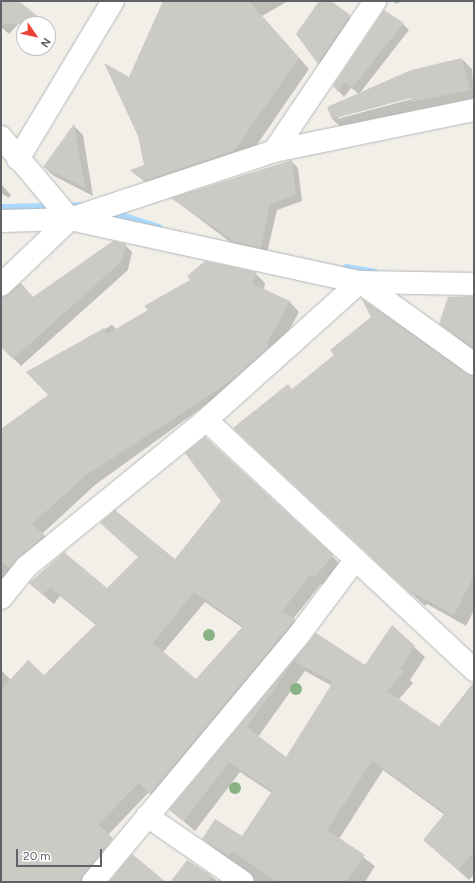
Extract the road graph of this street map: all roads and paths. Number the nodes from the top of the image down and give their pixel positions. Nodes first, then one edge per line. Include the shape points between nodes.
1 (113, 1) edge
2 (375, 1) edge
3 (474, 110) edge
4 (1, 137) edge
5 (274, 151) junction
6 (18, 159) junction
7 (70, 219) junction
8 (1, 221) edge
9 (360, 282) junction
10 (474, 284) edge
11 (1, 285) edge
12 (474, 364) edge
13 (206, 420) junction
14 (355, 560) junction
15 (1, 598) edge
16 (474, 670) edge
17 (147, 816) junction
18 (93, 882) edge
19 (243, 882) edge

1 - 6 street
2 - 5 street
3 - 5 street
4 - 6 street
5 - 7 street
6 - 7 street
7 - 8 street
7 - 9 street
7 - 11 street
9 - 10 street
9 - 12 street
9 - 13 street
13 - 14 street
13 - 15 street via 26,567
14 - 16 street
14 - 17 street via 298,636
17 - 18 street
17 - 19 street

